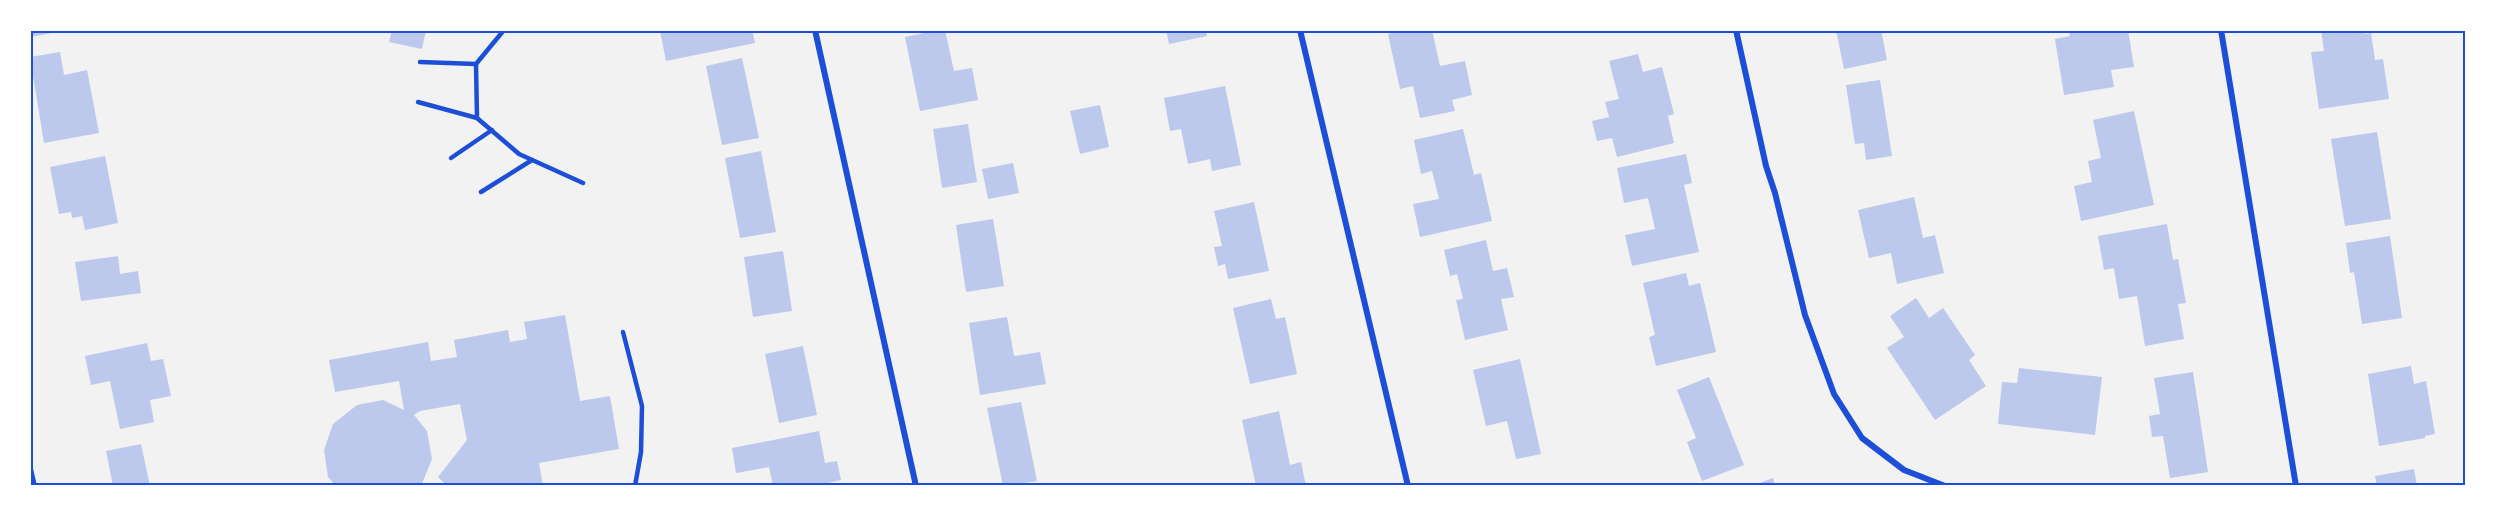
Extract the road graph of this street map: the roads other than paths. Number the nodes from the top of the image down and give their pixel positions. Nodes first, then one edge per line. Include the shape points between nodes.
1 (504, 30) edge
2 (815, 30) edge
3 (1300, 30) edge
4 (1736, 30) edge
5 (2221, 30) edge
6 (420, 62) dead end
7 (476, 64) junction
8 (418, 102) dead end
9 (477, 118) junction
10 (492, 130) junction
11 (451, 158) dead end
12 (532, 160) junction
13 (582, 183) dead end
14 (481, 192) dead end
15 (623, 333) dead end
16 (30, 470) edge
17 (34, 486) edge
18 (635, 486) edge
19 (916, 486) edge
20 (1408, 486) edge
21 (1945, 486) edge
22 (2296, 486) edge

1 - 7 lane
2 - 19 street
3 - 20 street
4 - 21 street via 1805,315 1834,394 1862,438 1904,470
5 - 22 street
6 - 7 lane
7 - 9 lane
8 - 9 lane
9 - 10 lane
10 - 11 lane
10 - 12 lane
12 - 13 lane
12 - 14 lane
15 - 18 lane via 642,406 641,452
16 - 17 street

